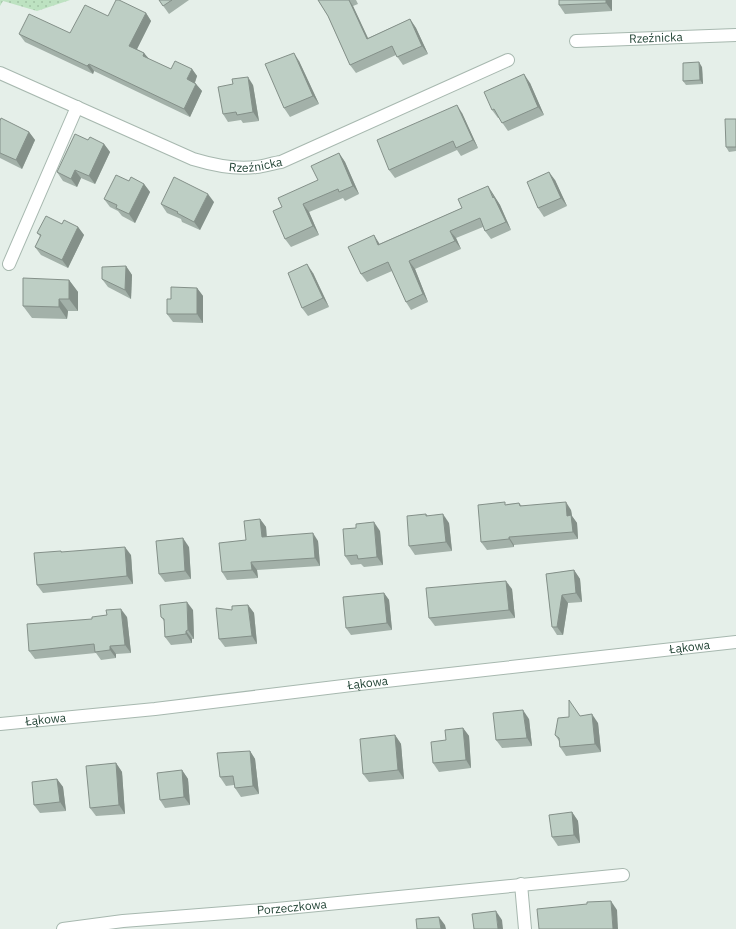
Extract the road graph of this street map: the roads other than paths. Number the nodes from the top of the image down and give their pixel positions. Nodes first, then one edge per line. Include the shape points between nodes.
1 (736, 35) edge
2 (576, 41) dead end
3 (508, 60) dead end
4 (0, 73) edge
5 (77, 107) junction
6 (9, 264) dead end
7 (736, 642) edge
8 (0, 724) edge
9 (623, 874) dead end
10 (521, 884) junction
11 (63, 929) edge
12 (525, 929) edge

1 - 2 street, Rzeźnicka
3 - 5 street, Rzeźnicka via 281,162 256,168 217,166 193,160
4 - 5 street, Rzeźnicka
5 - 6 street
7 - 8 street, Łąkowa via 155,709
9 - 10 street, Porzeczkowa
10 - 11 street, Porzeczkowa via 285,908 123,921
10 - 12 street

